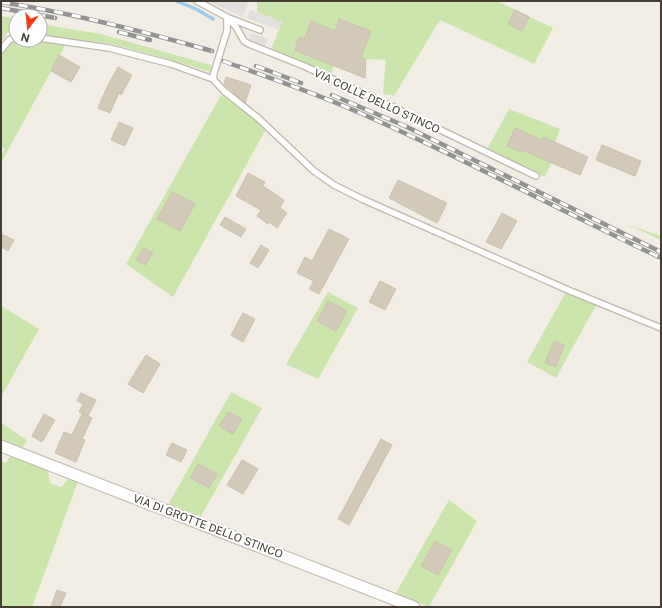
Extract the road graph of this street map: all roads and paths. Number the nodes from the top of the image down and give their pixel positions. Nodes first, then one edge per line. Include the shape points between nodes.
1 (197, 1) edge
2 (227, 17) junction
3 (260, 30) dead end
4 (48, 39) edge
5 (8, 41) edge
6 (1, 50) edge
7 (213, 79) junction
8 (536, 176) dead end
9 (661, 328) edge
10 (1, 446) edge
11 (414, 607) edge

1 - 2 lane, VIA COLLE DELLO STINCO
2 - 3 lane
2 - 7 lane, bridge via 226,37
2 - 8 lane, VIA COLLE DELLO STINCO via 249,44 304,66
4 - 7 lane via 108,48 172,64
5 - 6 lane
7 - 9 lane via 305,163 334,185 568,290
10 - 11 street, VIA DI GROTTE DELLO STINCO

